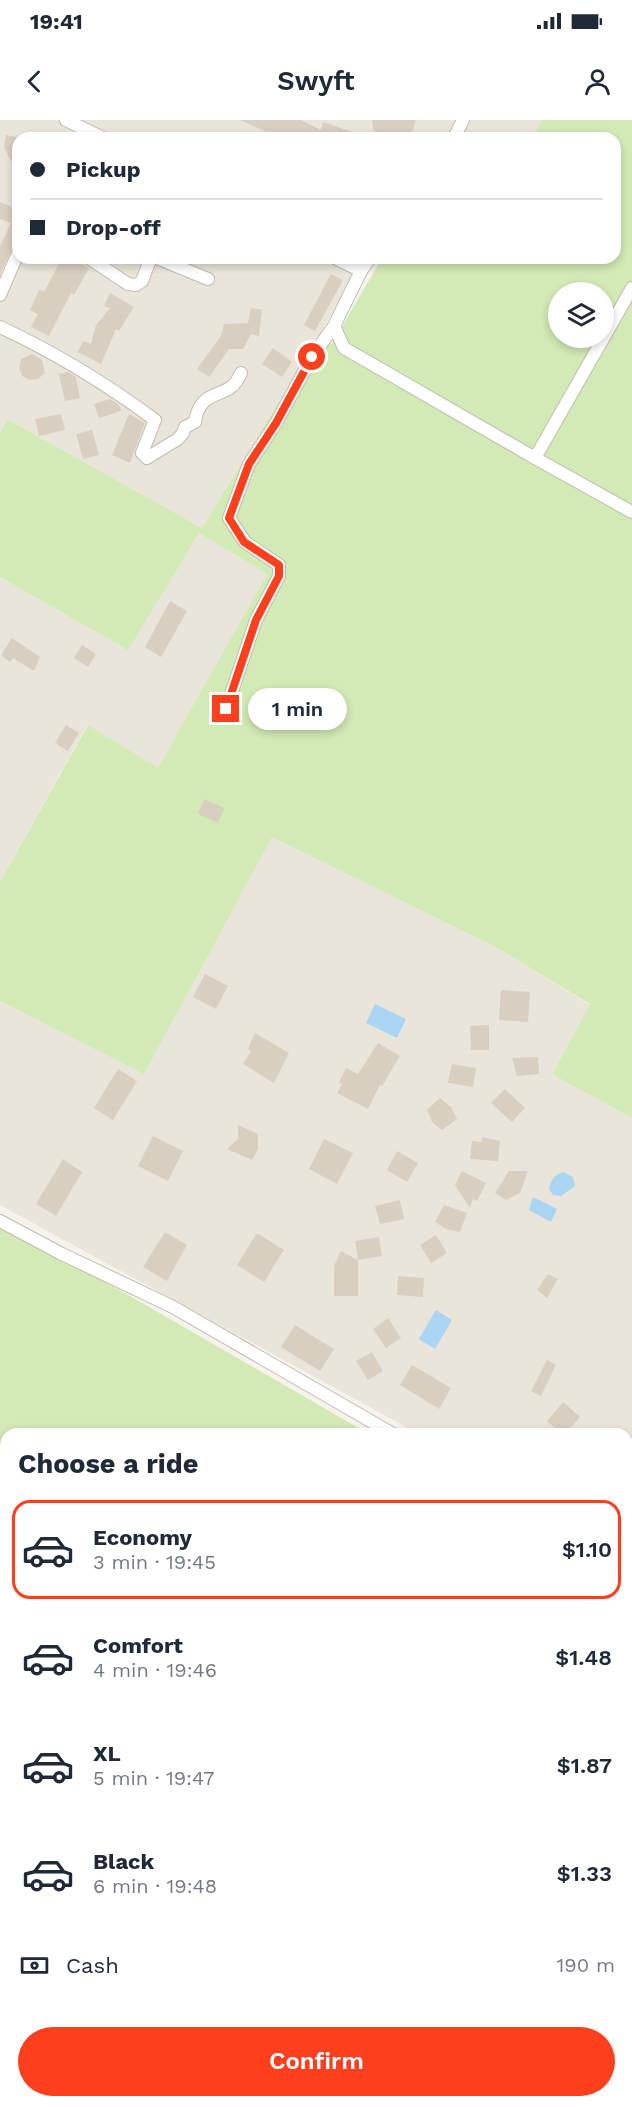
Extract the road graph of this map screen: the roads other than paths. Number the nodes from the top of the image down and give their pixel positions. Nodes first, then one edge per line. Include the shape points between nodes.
1 (66, 120) edge
2 (91, 132) edge
3 (13, 264) edge
4 (98, 264) edge
5 (148, 264) edge
6 (170, 264) edge
7 (347, 264) edge
8 (366, 264) edge
9 (361, 271) junction
10 (208, 279) dead end
11 (632, 288) edge
12 (0, 295) edge
13 (334, 326) junction
14 (0, 327) edge
15 (241, 373) dead end
16 (535, 458) junction
17 (632, 512) edge
18 (226, 709) dead end
19 (0, 1221) edge
20 (383, 1428) edge

1 - 2 street
3 - 12 street
4 - 5 street via 134,285 142,281
6 - 10 street
7 - 9 street
8 - 9 street
9 - 13 street
11 - 16 street
13 - 16 street via 344,348
13 - 18 street via 249,464 229,518 244,542 279,565 279,576 256,620
14 - 15 street via 112,387 155,420 142,453 147,458 178,439 185,427 195,422 203,400 229,389
16 - 17 street
19 - 20 street via 173,1307

